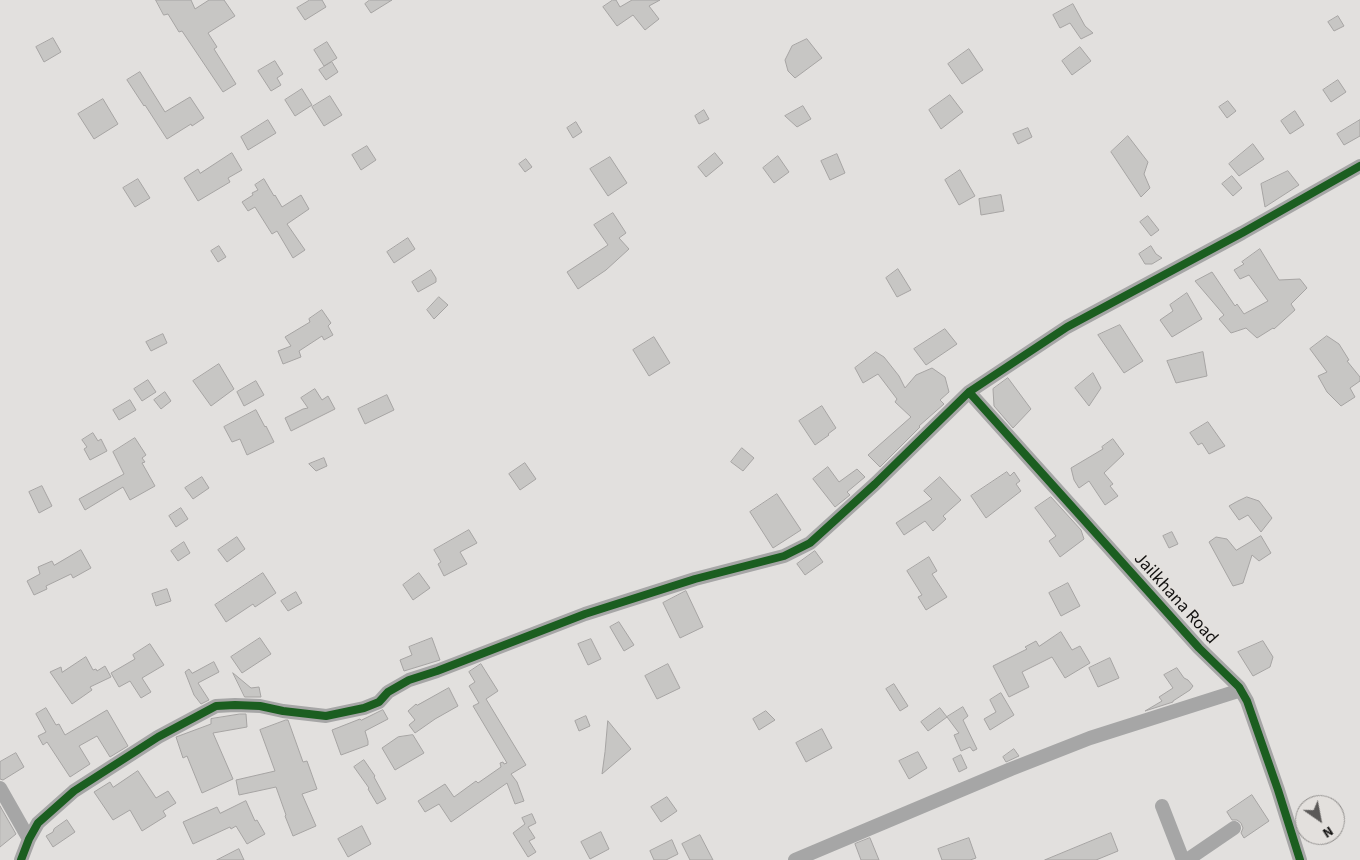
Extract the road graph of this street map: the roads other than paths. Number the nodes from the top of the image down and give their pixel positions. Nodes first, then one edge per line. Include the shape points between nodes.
1 (1360, 166) edge
2 (969, 392) junction
3 (1241, 690) junction
4 (0, 788) edge
5 (1162, 806) dead end
6 (1234, 828) dead end
7 (29, 839) junction
8 (21, 860) edge
9 (794, 860) edge
10 (1182, 860) edge
11 (1186, 860) edge
12 (1300, 860) edge

1 - 2 street via 1067,327
2 - 3 street, Jailkhana Road via 1199,648
2 - 7 street via 810,543 784,556 695,579 585,614 409,680 388,692 379,702 364,708 326,716 260,706 216,706 158,736 74,791 38,824
3 - 9 street via 1090,738
3 - 12 street, Jailkhana Road
4 - 7 street
5 - 10 street
6 - 11 street
7 - 8 street

